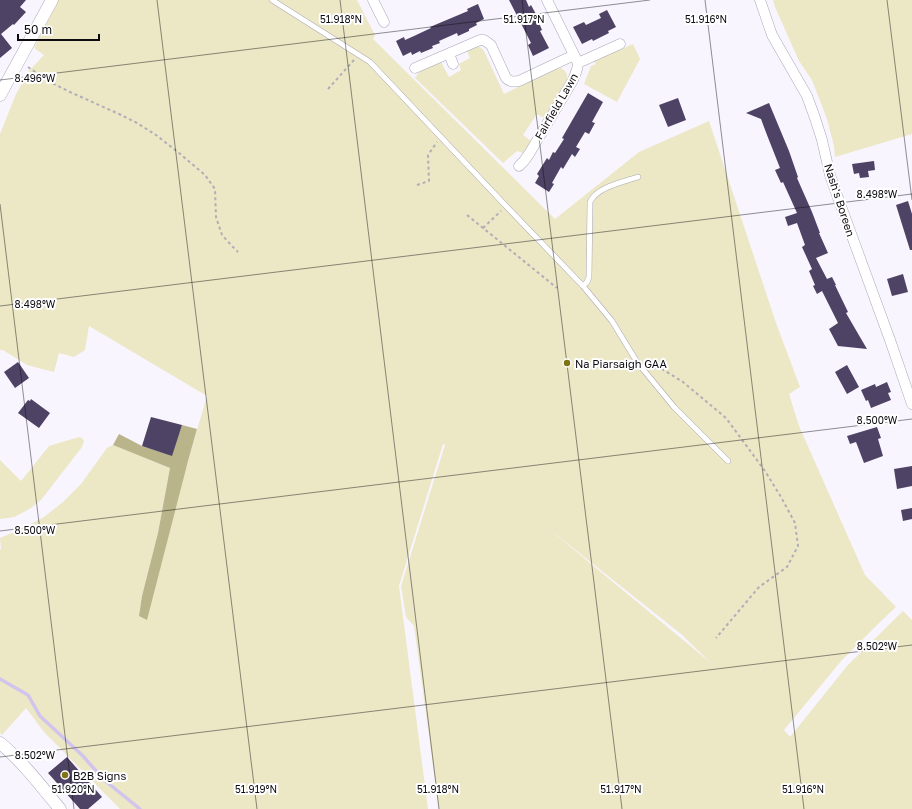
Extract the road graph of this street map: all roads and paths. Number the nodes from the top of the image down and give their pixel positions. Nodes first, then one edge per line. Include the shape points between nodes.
1 (52, 0) edge
2 (272, 0) edge
3 (373, 0) edge
4 (547, 0) edge
5 (760, 0) edge
6 (384, 22) dead end
7 (620, 44) dead end
8 (449, 54) junction
9 (358, 55) junction
10 (576, 59) junction
11 (19, 60) junction
12 (454, 64) dead end
13 (415, 68) dead end
14 (328, 89) dead end
15 (1, 91) edge
16 (441, 137) junction
17 (519, 166) dead end
18 (638, 177) dead end
19 (416, 185) dead end
20 (506, 206) junction
21 (467, 215) dead end
22 (483, 228) junction
23 (238, 252) dead end
24 (583, 286) junction
25 (557, 288) dead end
26 (637, 362) junction
27 (912, 404) edge
28 (728, 461) dead end
29 (716, 638) dead end
30 (0, 743) edge
31 (60, 809) edge

1 - 11 street
2 - 9 lane
3 - 6 street
4 - 10 street
5 - 27 street, Nash's Boreen via 772,35 807,96 822,140 829,172
7 - 10 street, Fairfield Lawn
8 - 10 street, Fairfield Lawn via 484,40 491,45 506,78 513,82
8 - 12 street
8 - 13 street, Fairfield Lawn
9 - 14 path
9 - 16 lane via 370,62
10 - 17 street, Fairfield Lawn via 578,67 573,80 524,162
11 - 15 street
11 - 23 path via 53,84 137,123 206,175 215,189 216,217 222,235
16 - 19 path via 428,155 429,181
16 - 20 lane
18 - 24 lane via 599,191 592,197 589,277
20 - 22 path
20 - 24 lane
21 - 22 path
22 - 25 path
24 - 26 lane via 612,321
26 - 28 lane via 674,408
26 - 29 path via 662,369 683,382 726,418 765,471 795,523 798,546 787,567 759,587
30 - 31 street via 33,776

